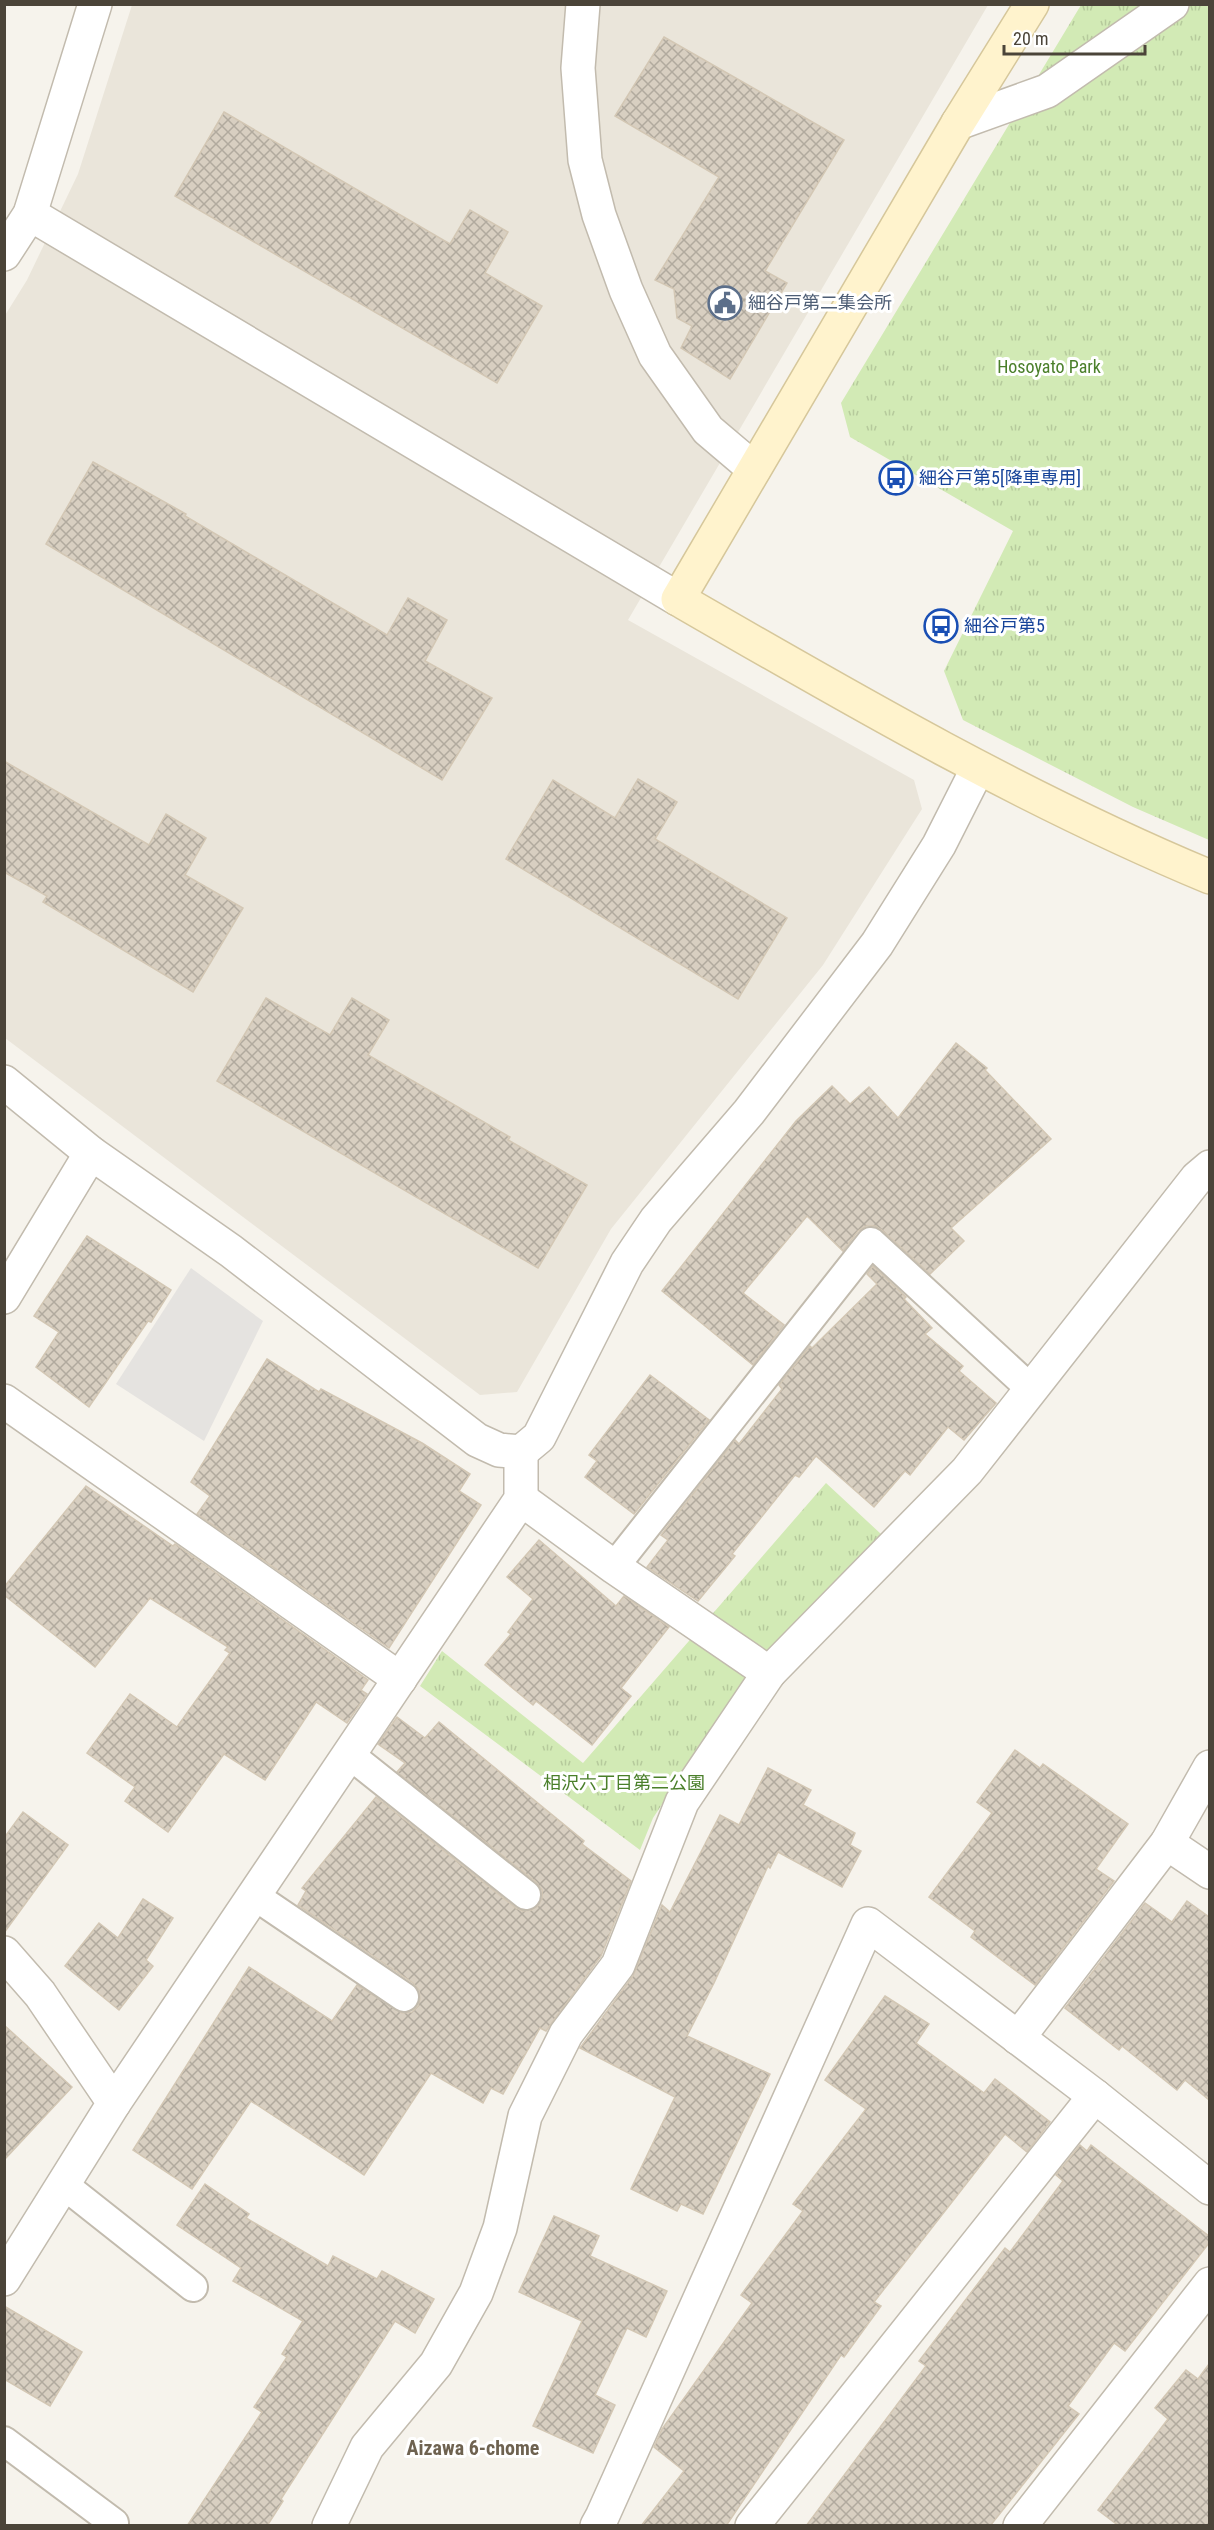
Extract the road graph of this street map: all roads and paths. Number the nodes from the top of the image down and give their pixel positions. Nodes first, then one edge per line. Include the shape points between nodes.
1 (95, 4) edge
2 (583, 4) edge
3 (1032, 4) edge
4 (1172, 4) edge
5 (958, 123) junction
6 (30, 214) junction
7 (4, 254) edge
8 (754, 469) junction
9 (678, 598) junction
10 (978, 768) junction
11 (1209, 878) edge
12 (4, 1082) edge
13 (91, 1153) junction
14 (1209, 1167) edge
15 (4, 1297) edge
16 (1032, 1390) junction
17 (4, 1401) edge
18 (521, 1452) junction
19 (521, 1499) junction
20 (614, 1567) junction
21 (769, 1673) junction
22 (400, 1679) junction
23 (350, 1755) junction
24 (1209, 1767) edge
25 (1167, 1843) junction
26 (1209, 1872) edge
27 (526, 1895) dead end
28 (255, 1896) junction
29 (4, 1953) edge
30 (404, 1998) dead end
31 (1018, 2038) junction
32 (1095, 2096) junction
33 (114, 2103) junction
34 (64, 2185) junction
35 (1209, 2188) edge
36 (4, 2279) edge
37 (1209, 2284) edge
38 (193, 2287) dead end
39 (4, 2441) edge
40 (114, 2523) dead end
41 (329, 2526) edge
42 (597, 2526) edge
43 (752, 2526) edge
44 (1020, 2526) edge

1 - 6 street
2 - 8 street via 579,68 584,148 599,215 626,290 655,355 708,430
3 - 5 street
4 - 5 street via 1047,91
5 - 8 street
6 - 7 street
6 - 9 street
8 - 9 street
9 - 10 street
10 - 11 street
10 - 18 street via 939,845 877,944 749,1112 656,1220 627,1263 538,1437
12 - 13 street
13 - 15 street
13 - 18 street via 231,1251 477,1440 499,1450
14 - 16 street
16 - 20 lane via 871,1242
16 - 21 street via 967,1471
17 - 22 street
18 - 19 street
19 - 20 street
19 - 22 street
20 - 21 street
21 - 41 street via 682,1802 618,1965 566,2034 525,2116 500,2228 476,2293 436,2364 367,2447
22 - 23 street
23 - 27 lane
23 - 28 street
24 - 25 street
25 - 26 street
25 - 31 street
28 - 30 lane
28 - 33 street
29 - 33 street via 40,1994
31 - 32 street
31 - 42 street via 868,1924
32 - 35 street
32 - 43 street
33 - 34 street
34 - 36 street
34 - 38 lane
37 - 44 street
39 - 40 lane

